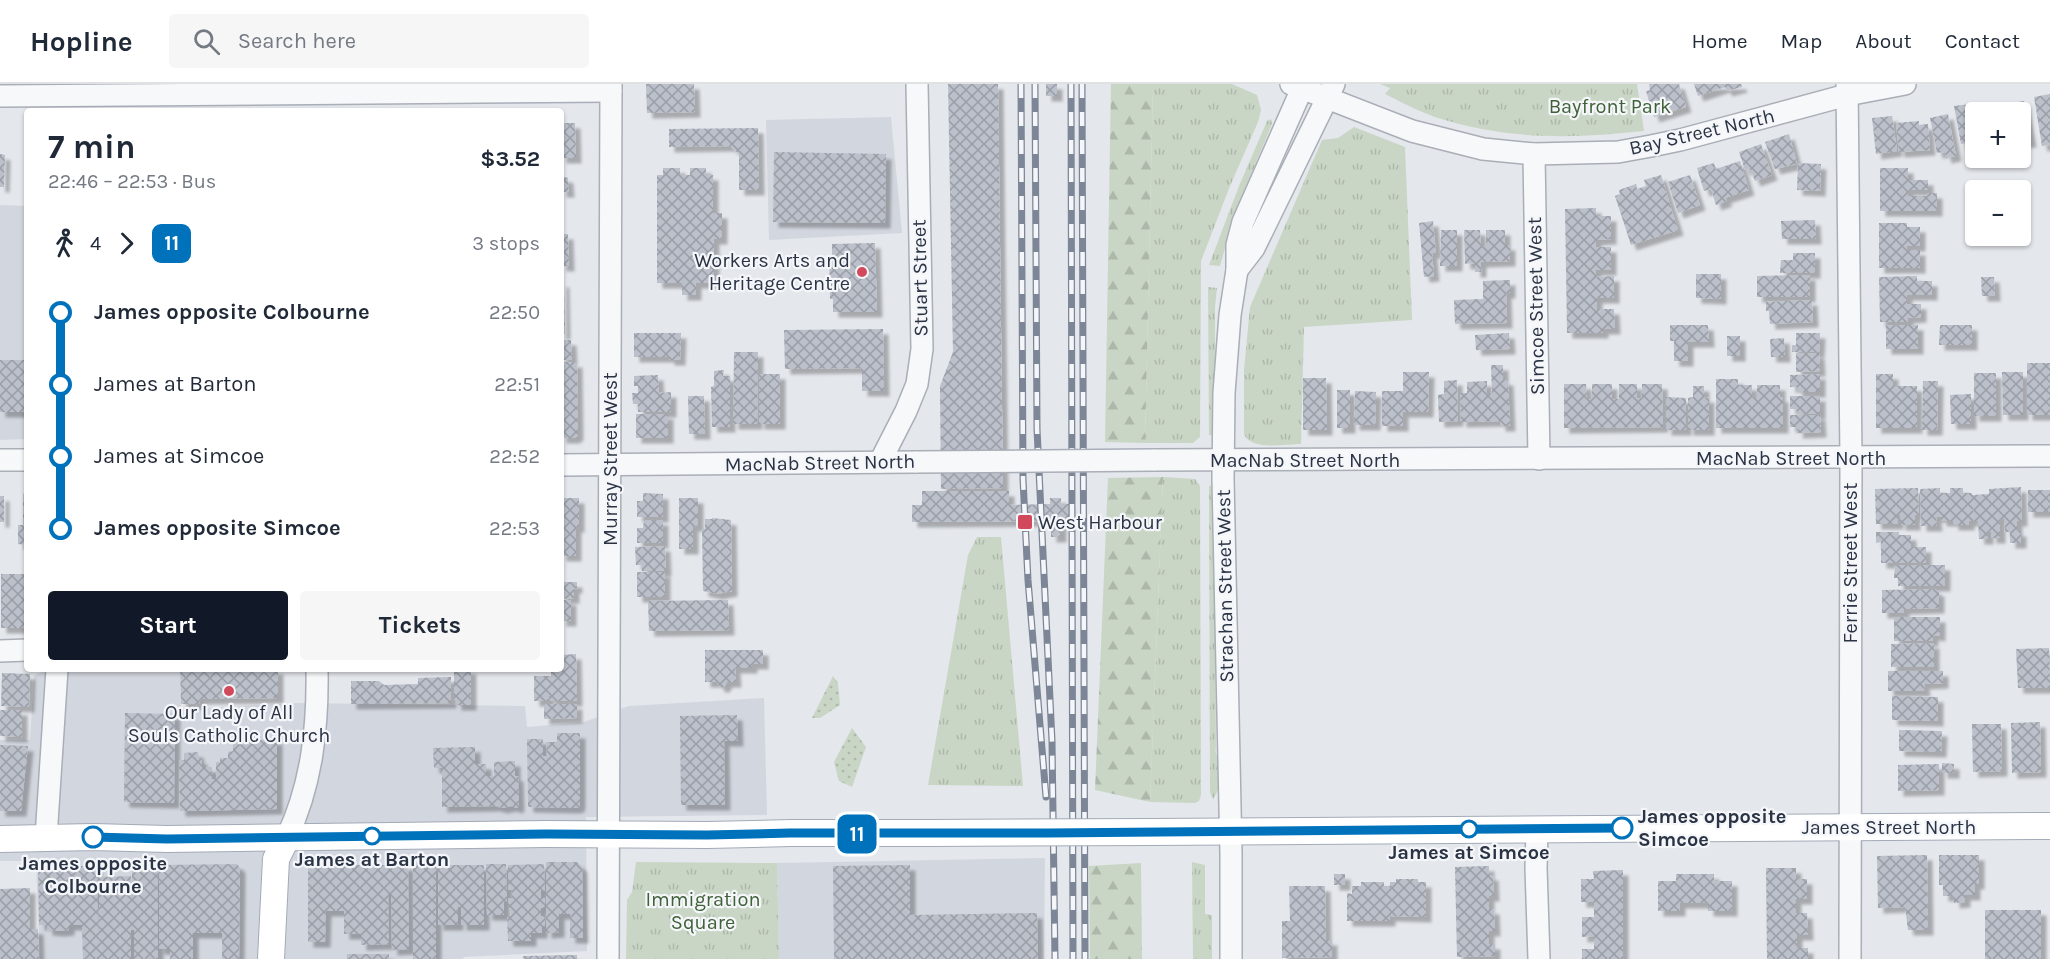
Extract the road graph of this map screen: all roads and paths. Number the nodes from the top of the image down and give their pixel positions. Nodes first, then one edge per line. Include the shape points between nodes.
1 (916, 84) edge
2 (1905, 84) edge
3 (1299, 86) edge
4 (611, 88) edge
5 (1847, 89) edge
6 (1331, 92) edge
7 (0, 96) edge
8 (102, 97) edge
9 (314, 97) edge
10 (1534, 154) junction
11 (1238, 270) junction
12 (2050, 456) edge
13 (1851, 458) junction
14 (1539, 459) junction
15 (0, 460) edge
16 (24, 460) edge
17 (1224, 461) junction
18 (880, 462) junction
19 (564, 465) edge
20 (610, 465) junction
21 (24, 650) edge
22 (0, 651) edge
23 (57, 672) edge
24 (317, 672) edge
25 (2050, 826) edge
26 (1849, 827) junction
27 (1537, 828) junction
28 (1231, 831) junction
29 (608, 833) junction
30 (287, 837) junction
31 (46, 838) junction
32 (0, 839) edge
33 (271, 959) edge
34 (608, 959) edge
35 (1231, 959) edge
36 (1539, 959) edge
37 (1850, 959) edge

1 - 18 street, Stuart Street via 922,349 917,384
2 - 5 street, Bay Street North
3 - 6 street, Bay Street North
3 - 11 street, Strachan Street West via 1243,222 1237,245
4 - 9 street
4 - 20 street, Murray Street West
5 - 10 street, Bay Street North via 1680,140 1618,152
5 - 13 street, Ferrie Street West
6 - 10 street, Bay Street North via 1412,131 1483,149
6 - 11 street, Strachan Street West via 1254,248
7 - 8 street
8 - 9 street
10 - 14 street, Simcoe Street West
11 - 17 street, Strachan Street West via 1224,393
12 - 13 street, MacNab Street North
13 - 14 street, MacNab Street North
13 - 26 street, Ferrie Street West
14 - 17 street, MacNab Street North
15 - 16 street
17 - 18 street, MacNab Street North, bridge
17 - 28 street, Strachan Street West
18 - 20 street, MacNab Street North
19 - 20 street, MacNab Street North
20 - 29 street, Murray Street West
21 - 22 street
23 - 31 street
24 - 30 street via 316,727 310,767 300,809
25 - 26 main road, James Street North
26 - 27 main road, James Street North
26 - 37 street, Ferrie Street West
27 - 28 main road, James Street North
27 - 36 street
28 - 29 main road, James Street North, bridge
28 - 35 street, Strachan Street West
29 - 30 main road, James Street North
29 - 34 street, Murray Street West
30 - 31 main road, James Street North
30 - 33 main road via 276,859
31 - 32 main road, James Street North

